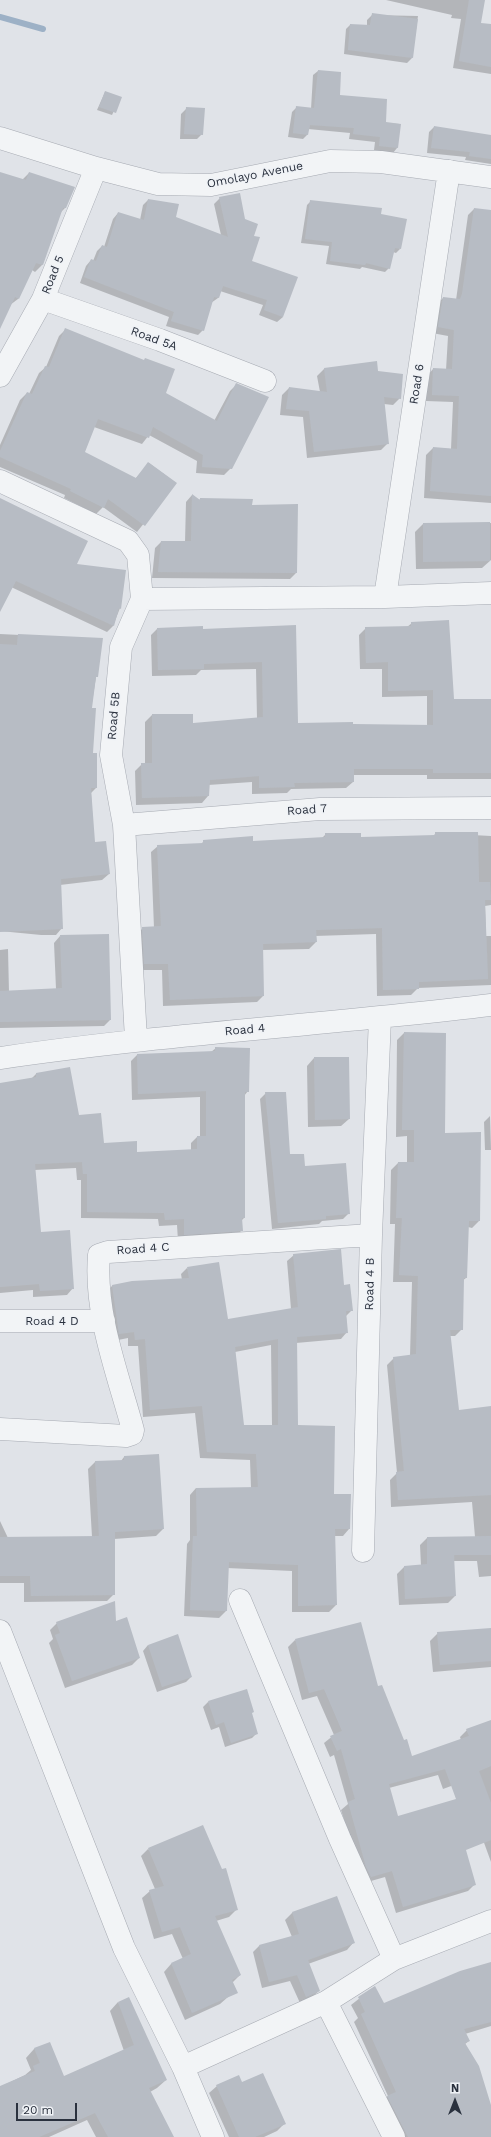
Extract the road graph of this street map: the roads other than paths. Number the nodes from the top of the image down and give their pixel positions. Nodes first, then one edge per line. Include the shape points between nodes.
1 (0, 138) edge
2 (96, 168) junction
3 (449, 171) junction
4 (491, 177) edge
5 (43, 299) junction
6 (0, 376) edge
7 (265, 381) dead end
8 (0, 481) edge
9 (491, 593) edge
10 (385, 597) junction
11 (142, 599) junction
12 (491, 808) edge
13 (124, 825) junction
14 (491, 1005) edge
15 (380, 1018) junction
16 (136, 1040) junction
17 (0, 1058) edge
18 (371, 1236) junction
19 (104, 1321) junction
20 (0, 1322) edge
21 (0, 1429) edge
22 (363, 1551) dead end
23 (240, 1600) dead end
24 (0, 1631) edge
25 (491, 1921) edge
26 (394, 1959) junction
27 (326, 2002) junction
28 (183, 2067) junction
29 (213, 2137) edge
30 (394, 2137) edge

1 - 2 street, Omolayo Avenue
2 - 3 street, Omolayo Avenue via 158,184 211,185 330,161 381,162
2 - 5 street, Road 5
3 - 4 street, Omolayo Avenue
3 - 10 street, Road 6
5 - 6 street, Road 5
5 - 7 street, Road 5A via 160,340
8 - 11 street, Road 5B via 128,541 138,555
9 - 10 street
10 - 11 street
11 - 13 street, Road 5B via 121,647 111,754
12 - 13 street, Road 7 via 320,809
13 - 16 street, Road 5B
14 - 15 street, Road 4
15 - 16 street, Road 4
15 - 18 street, Road 4 B
16 - 17 street, Road 4
18 - 19 street, Road 4 C via 108,1252 99,1255 98,1269
18 - 22 street, Road 4 B
19 - 20 street, Road 4 D
19 - 21 street, Road 4 C via 132,1434 126,1436
23 - 26 street via 340,1839
24 - 28 street via 124,1948
25 - 26 street
26 - 27 street
27 - 28 street
27 - 30 street
28 - 29 street

